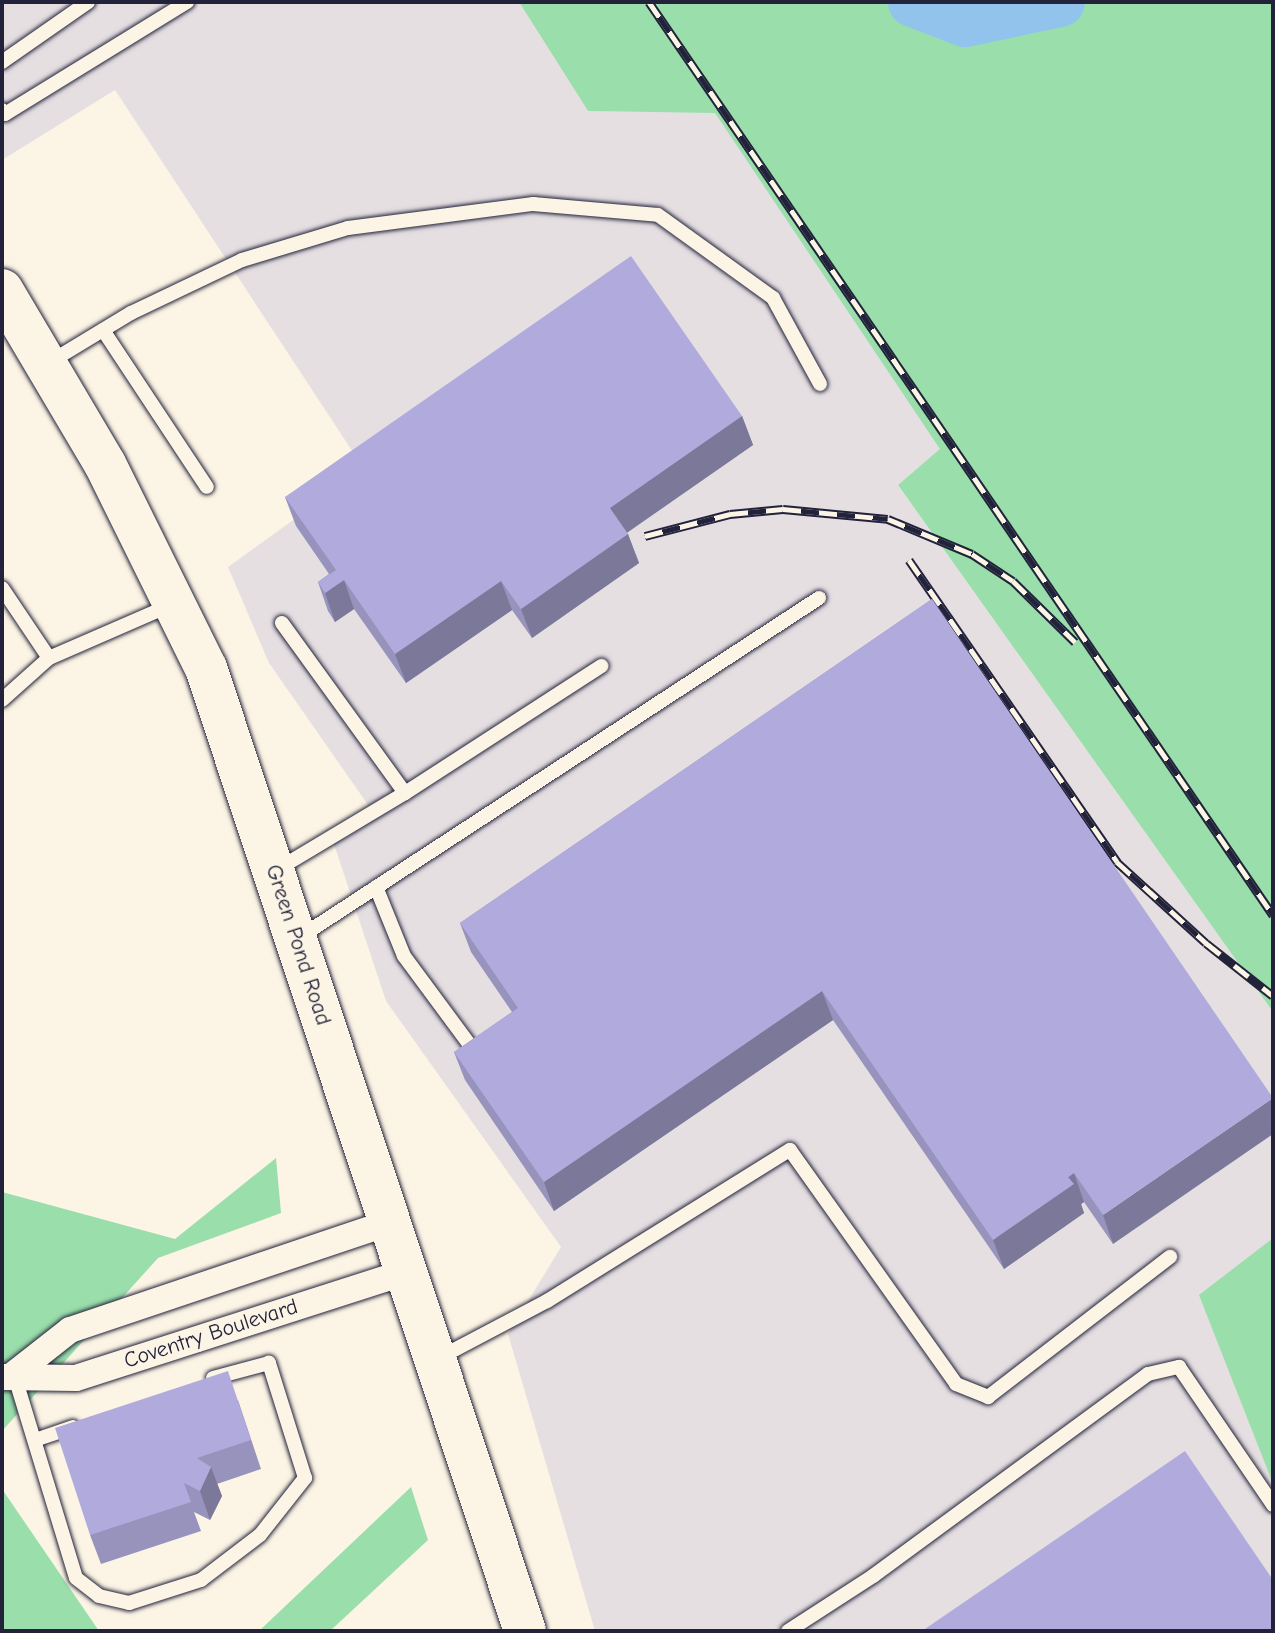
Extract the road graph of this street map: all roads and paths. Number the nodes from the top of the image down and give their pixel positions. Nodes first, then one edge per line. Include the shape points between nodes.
1 (88, 2) edge
2 (187, 2) edge
3 (2, 62) edge
4 (2, 110) edge
5 (2, 290) edge
6 (103, 330) junction
7 (47, 364) junction
8 (820, 384) dead end
9 (207, 487) dead end
10 (2, 588) edge
11 (819, 598) dead end
12 (177, 602) junction
13 (282, 623) dead end
14 (49, 658) junction
15 (601, 666) dead end
16 (2, 700) edge
17 (405, 793) junction
18 (275, 871) junction
19 (376, 887) junction
20 (297, 939) junction
21 (478, 1056) edge
22 (388, 1223) junction
23 (1170, 1257) dead end
24 (406, 1272) junction
25 (436, 1360) junction
26 (8, 1376) edge
27 (200, 1382) edge
28 (95, 1419) edge
29 (35, 1440) junction
30 (1273, 1505) edge
31 (525, 1631) edge
32 (788, 1631) edge

1 - 3 lane
2 - 4 lane via 5,114
5 - 7 main road, Green Pond Road
6 - 7 lane
6 - 8 lane via 242,260 348,228 533,204 658,215 773,298
6 - 9 lane
7 - 12 main road, Green Pond Road
10 - 14 lane
11 - 19 lane
12 - 14 lane
12 - 18 main road, Green Pond Road via 206,668
13 - 17 lane
14 - 16 lane
15 - 17 lane
17 - 18 lane
18 - 20 main road, Green Pond Road
19 - 20 lane
19 - 21 lane via 404,956
20 - 22 main road, Green Pond Road
22 - 24 main road, Green Pond Road
22 - 26 street via 70,1330
23 - 25 lane via 988,1397 956,1384 790,1150 547,1301
24 - 25 main road, Green Pond Road
24 - 26 street, Coventry Boulevard via 76,1378
25 - 31 main road, Green Pond Road
26 - 29 lane
27 - 29 lane via 269,1363 305,1478 260,1535 201,1580 150,1599 129,1603 99,1596 76,1578
28 - 29 lane
30 - 32 lane via 1179,1367 1148,1374 873,1576

